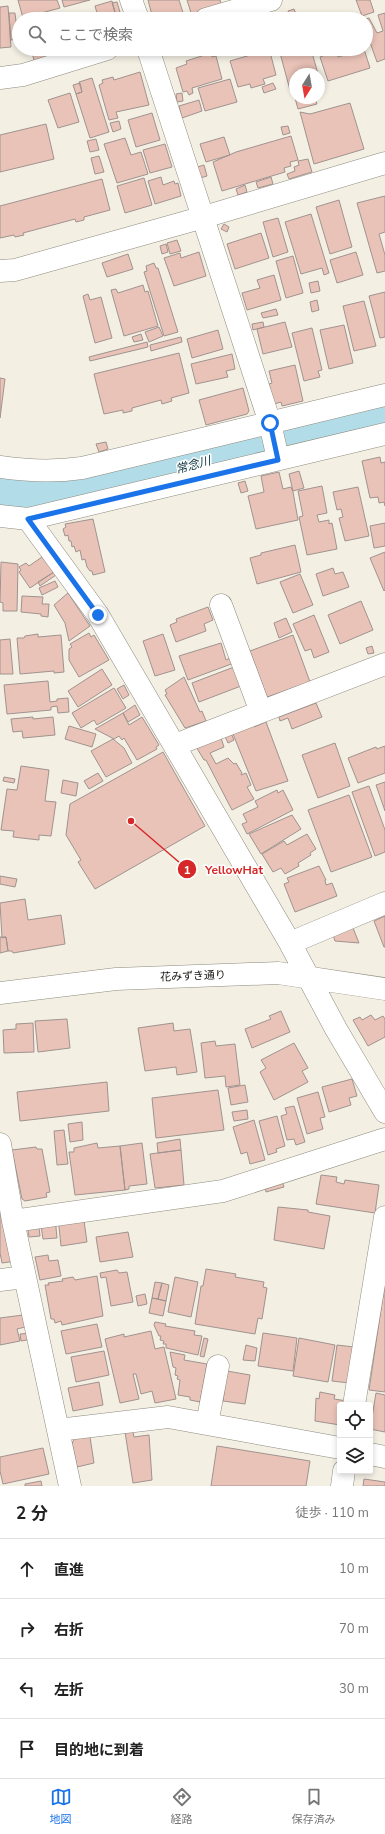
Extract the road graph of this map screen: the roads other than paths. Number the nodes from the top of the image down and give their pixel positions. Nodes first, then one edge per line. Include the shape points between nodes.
1 (132, 0) edge
2 (271, 0) edge
3 (136, 12) edge
4 (230, 12) edge
5 (84, 56) edge
6 (150, 56) edge
7 (0, 78) edge
8 (385, 163) edge
9 (204, 217) junction
10 (0, 271) edge
11 (385, 395) edge
12 (270, 423) junction
13 (385, 434) edge
14 (278, 460) junction
15 (0, 468) edge
16 (28, 519) junction
17 (2, 522) edge
18 (221, 606) dead end
19 (385, 664) edge
20 (261, 712) junction
21 (175, 745) junction
22 (385, 903) edge
23 (290, 943) junction
24 (308, 978) junction
25 (385, 988) edge
26 (0, 993) edge
27 (385, 1112) edge
28 (385, 1139) edge
29 (0, 1144) edge
30 (385, 1217) edge
31 (13, 1221) junction
32 (25, 1277) junction
33 (0, 1280) edge
34 (218, 1366) dead end
35 (354, 1402) edge
36 (207, 1424) junction
37 (58, 1430) junction
38 (337, 1447) edge
39 (373, 1455) edge
40 (385, 1457) edge
41 (344, 1474) edge
42 (70, 1486) edge
43 (342, 1486) edge

1 - 3 street
2 - 4 street
5 - 7 street via 23,75
6 - 9 street
8 - 9 street
9 - 10 street via 15,270
9 - 12 street
11 - 12 street
12 - 14 street
12 - 15 street via 82,468 55,472
13 - 14 street
14 - 16 street
16 - 17 street
16 - 21 street via 98,615
18 - 20 street
19 - 20 street
20 - 21 street
21 - 23 street
22 - 23 street
23 - 24 street
24 - 25 street, 花みずき通り
24 - 26 street, 花みずき通り via 278,972 116,979
24 - 27 street
28 - 31 street via 222,1191
29 - 31 street
30 - 35 street
31 - 32 street
32 - 33 street
32 - 37 street
34 - 36 street
36 - 37 street via 168,1417
36 - 38 street
37 - 42 street
39 - 40 street
41 - 43 street

